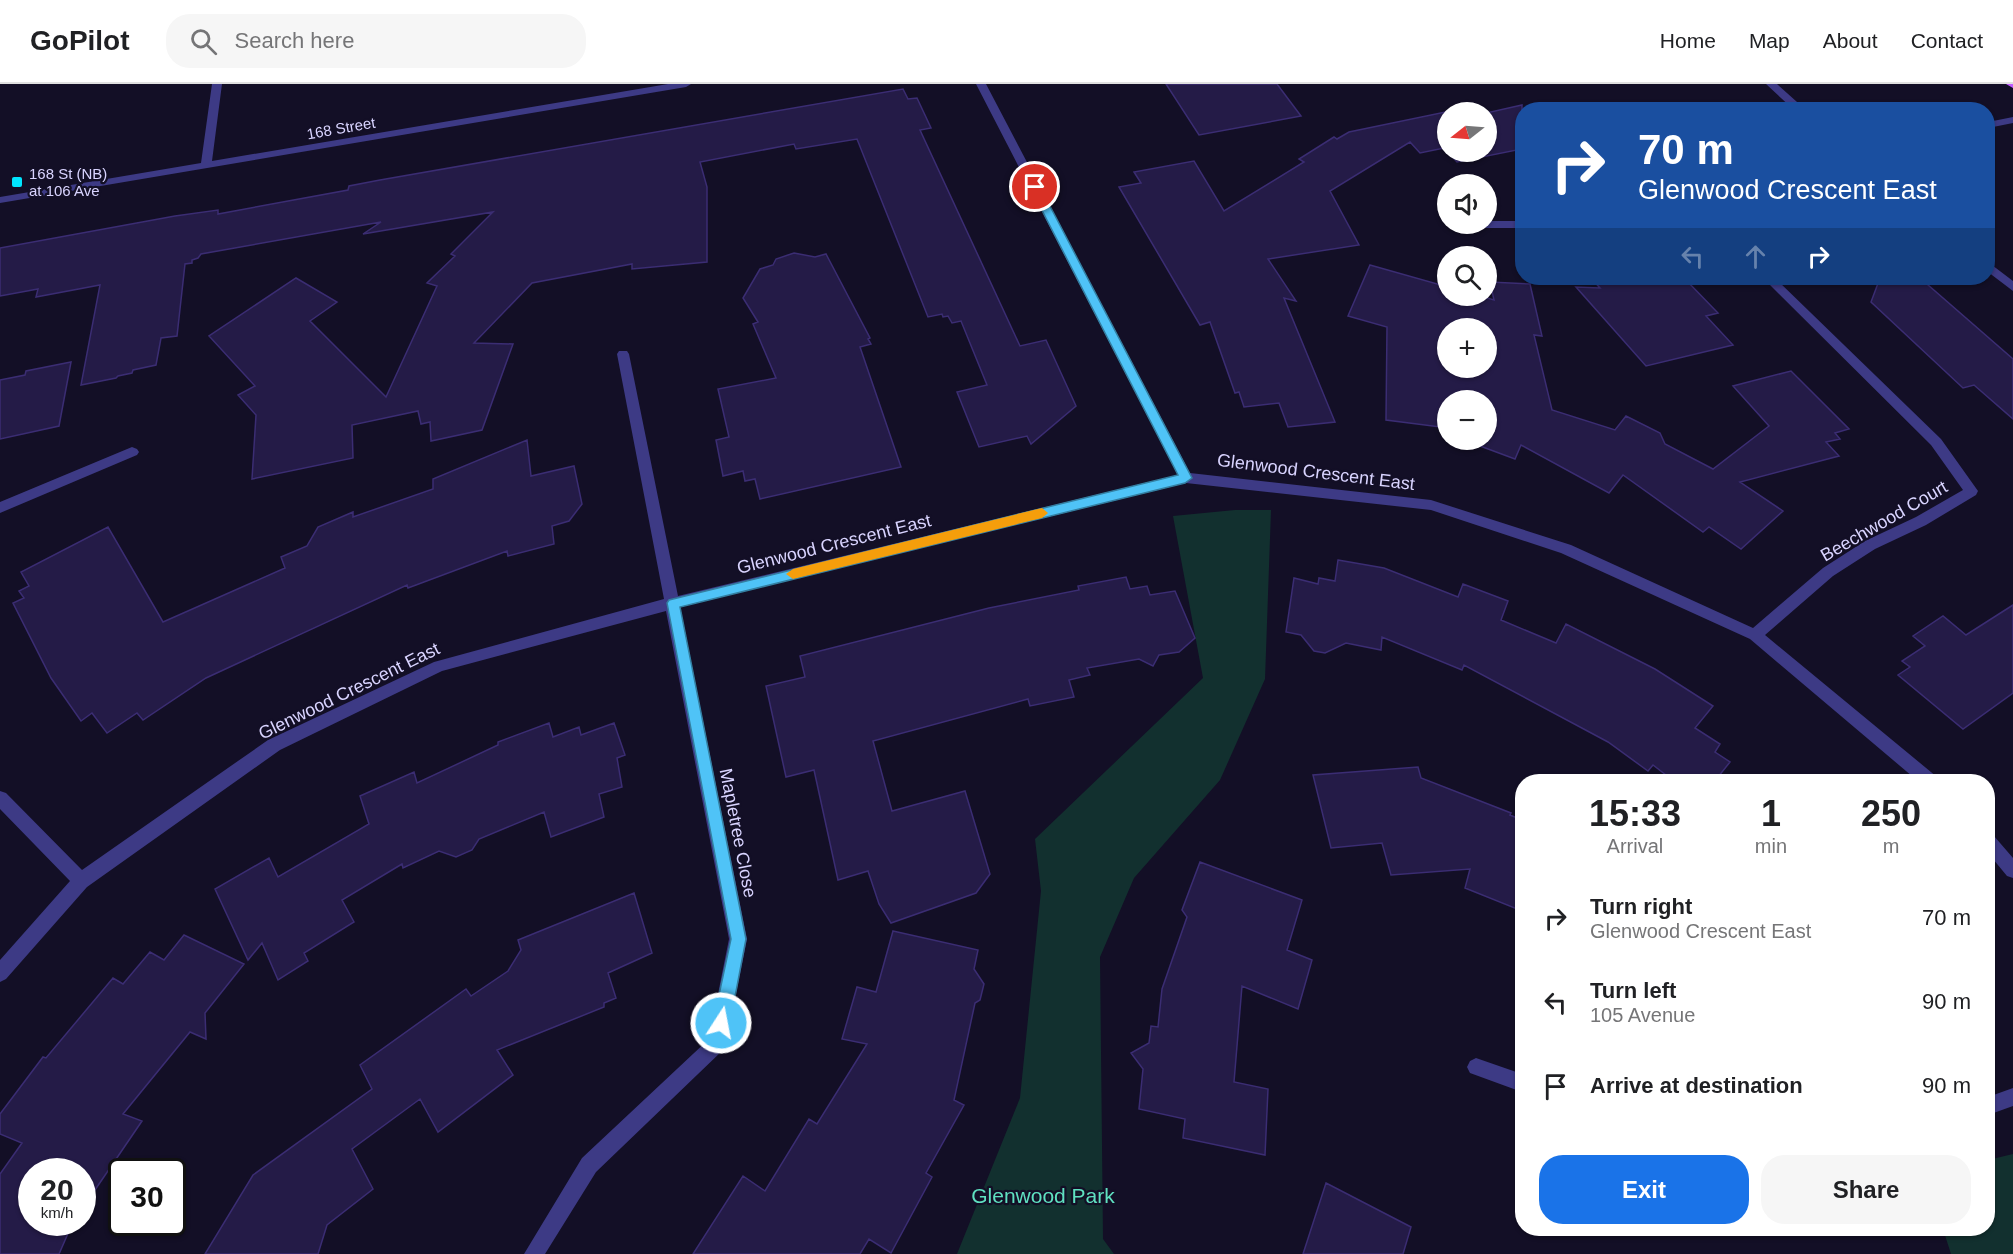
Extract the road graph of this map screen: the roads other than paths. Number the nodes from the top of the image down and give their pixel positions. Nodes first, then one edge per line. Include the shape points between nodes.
1 (217, 84) edge
2 (611, 84) edge
3 (686, 84) edge
4 (981, 84) edge
5 (1771, 84) edge
6 (613, 96) junction
7 (1792, 102) edge
8 (2013, 120) edge
9 (1995, 124) edge
10 (207, 165) junction
11 (0, 200) edge
12 (1497, 224) edge
13 (1515, 225) edge
14 (1995, 272) edge
15 (1776, 285) edge
16 (2013, 287) edge
17 (623, 354) dead end
18 (132, 452) dead end
19 (1185, 478) junction
20 (0, 508) edge
21 (673, 603) junction
22 (1755, 635) junction
23 (1921, 774) edge
24 (0, 798) edge
25 (1995, 849) edge
26 (2013, 870) edge
27 (81, 881) junction
28 (0, 973) edge
29 (1476, 1067) dead end
30 (1515, 1081) edge
31 (2013, 1097) edge
32 (1995, 1103) edge
33 (534, 1254) edge

1 - 10 street
2 - 6 street
3 - 6 street, 168 Street
4 - 19 street
5 - 7 street
6 - 10 street, 168 Street
8 - 9 street
10 - 11 street, 168 Street
12 - 13 street
14 - 16 street
15 - 22 street, Beechwood Court via 1936,442 1971,491 1828,572
17 - 21 street, Mapletree Close
18 - 20 street
19 - 21 street, Glenwood Crescent East
19 - 22 street, Glenwood Crescent East via 1431,506 1566,549
21 - 27 street, Glenwood Crescent East via 429,670 274,745
21 - 33 street, Mapletree Close via 738,939 717,1044 589,1165
22 - 23 street, Glenwood Crescent East
24 - 27 street
25 - 26 street
27 - 28 street, Glenwood Crescent East
29 - 30 street
31 - 32 street

